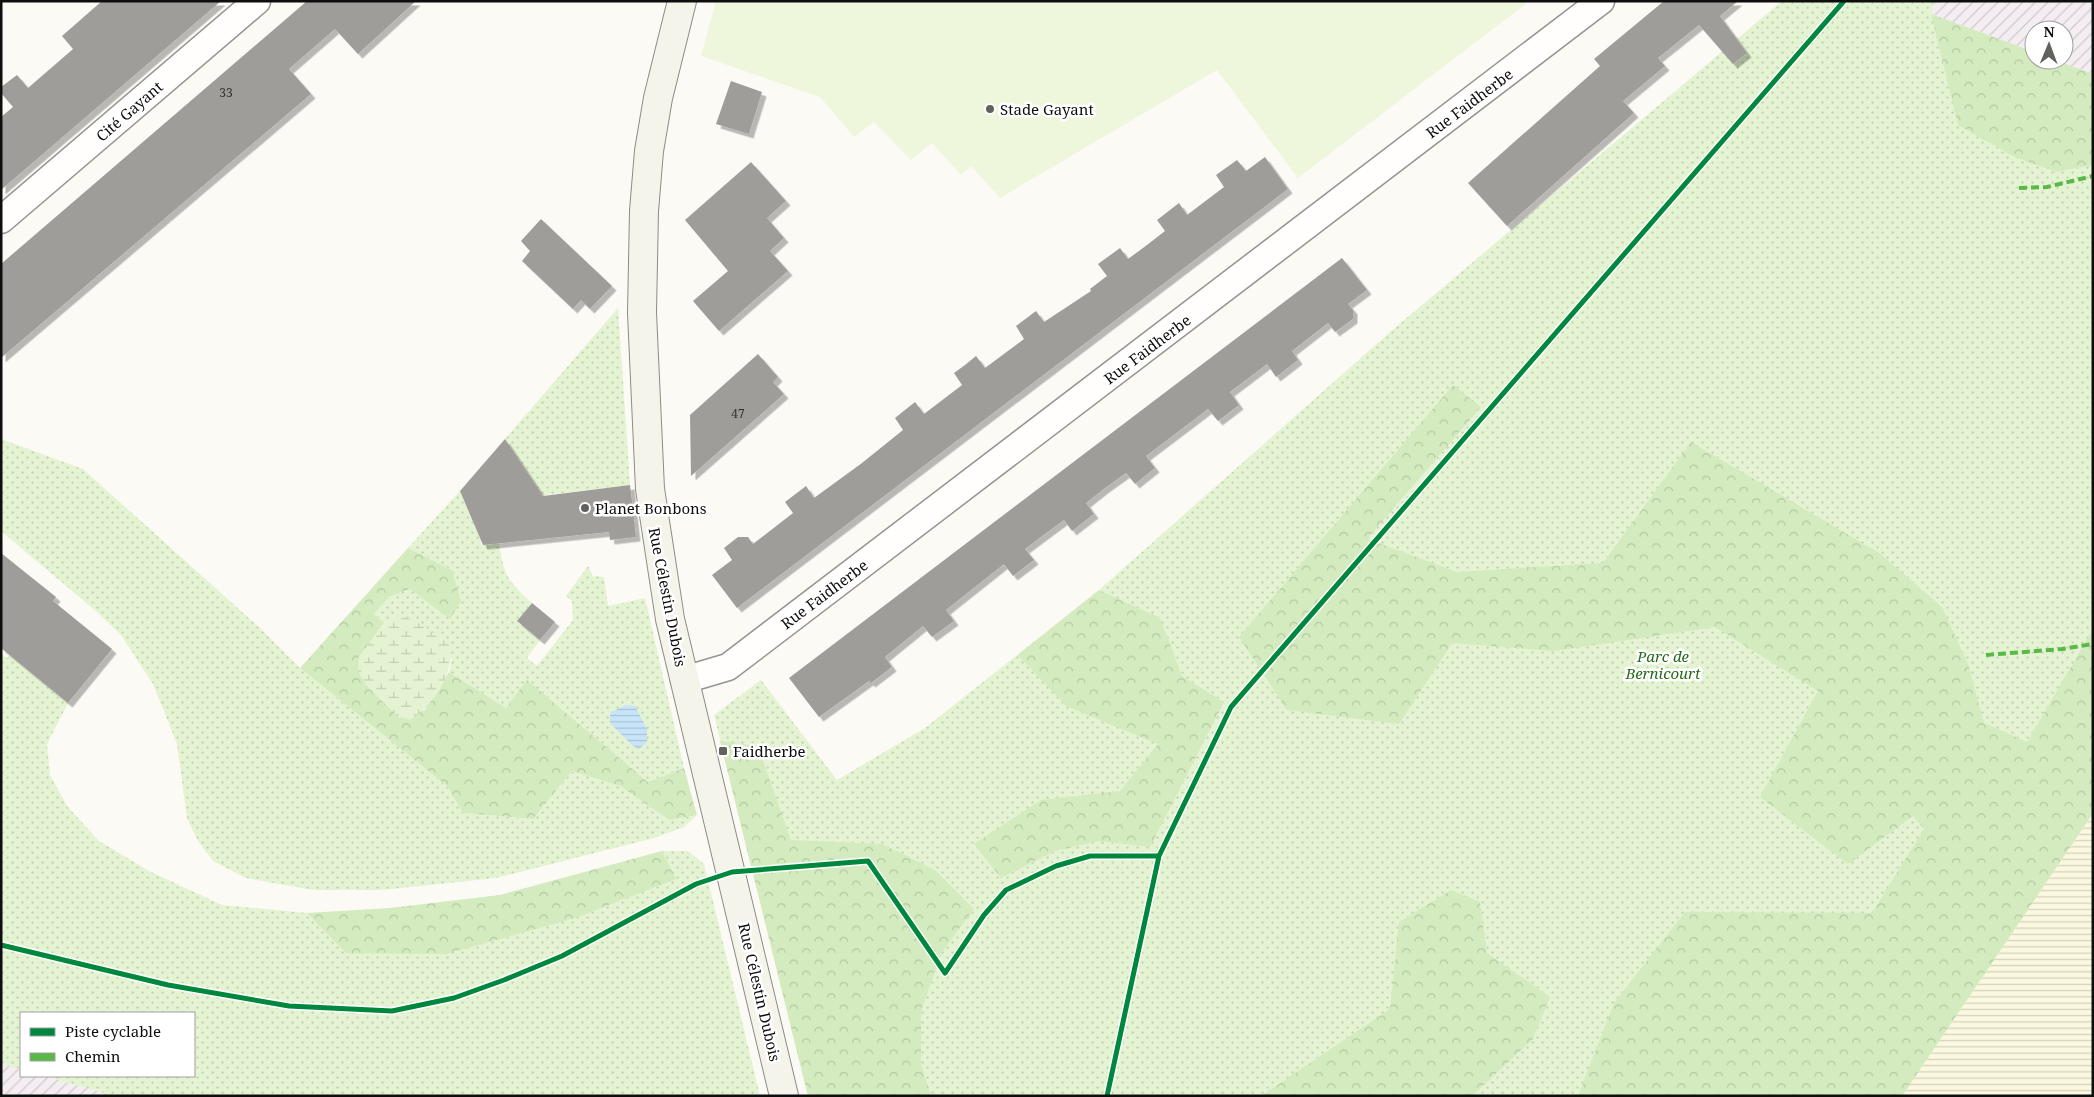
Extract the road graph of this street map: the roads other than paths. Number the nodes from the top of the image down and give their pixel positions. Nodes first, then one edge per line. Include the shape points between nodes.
1 (257, 1) edge
2 (682, 1) edge
3 (1601, 1) edge
4 (1, 220) edge
5 (684, 680) junction
6 (784, 1096) edge

1 - 4 street, Cité Gayant
2 - 5 street, Rue Célestin Dubois via 662,77 649,151 642,313 653,519
3 - 5 street, Rue Faidherbe via 728,667
5 - 6 street, Rue Célestin Dubois

